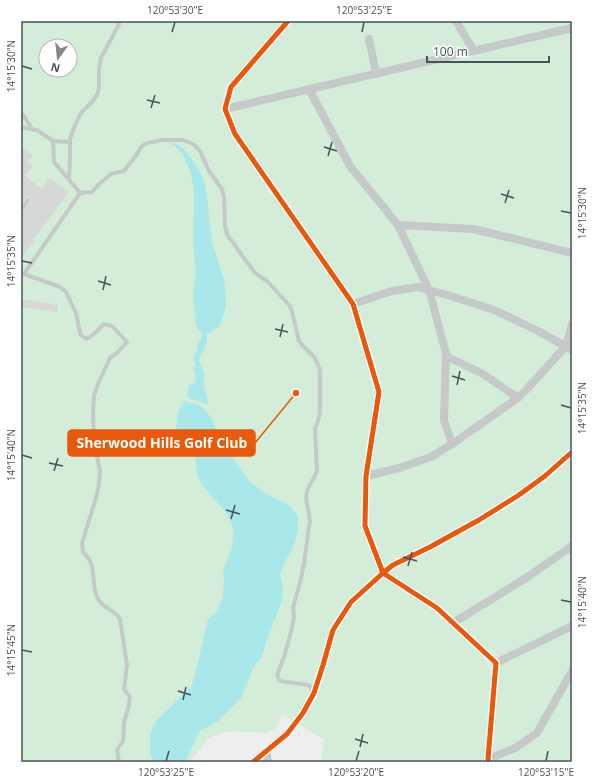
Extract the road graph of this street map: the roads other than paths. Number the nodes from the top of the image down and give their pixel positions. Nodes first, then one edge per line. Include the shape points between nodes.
1 (119, 21) edge
2 (288, 21) edge
3 (456, 21) edge
4 (572, 28) edge
5 (369, 38) dead end
6 (474, 51) junction
7 (376, 74) junction
8 (309, 89) junction
9 (225, 109) junction
10 (21, 112) edge
11 (21, 127) edge
12 (33, 130) junction
13 (52, 141) junction
14 (70, 142) junction
15 (69, 180) junction
16 (80, 193) junction
17 (28, 200) dead end
18 (21, 210) edge
19 (398, 225) junction
20 (572, 253) edge
21 (23, 274) edge
22 (429, 290) junction
23 (353, 304) junction
24 (572, 324) edge
25 (569, 348) edge
26 (446, 356) junction
27 (518, 398) junction
28 (452, 444) junction
29 (572, 452) edge
30 (366, 476) junction
31 (572, 546) edge
32 (383, 573) junction
33 (453, 623) junction
34 (572, 626) edge
35 (496, 663) junction
36 (572, 671) edge
37 (314, 693) junction
38 (266, 751) junction
39 (489, 760) edge
40 (118, 762) edge
41 (253, 762) edge
42 (268, 762) edge

1 - 14 lane via 102,58 97,95 81,113
2 - 9 street via 231,87
3 - 6 street
4 - 6 street
5 - 7 street
6 - 7 street
7 - 8 street
8 - 9 street
8 - 19 street via 350,166
9 - 23 street via 235,134
10 - 12 lane
11 - 12 lane
12 - 13 lane via 37,130
13 - 14 lane
13 - 15 lane via 54,162
14 - 15 lane
15 - 16 lane
16 - 21 lane
16 - 37 lane via 92,192 111,174 124,171 147,143 183,140 193,144 200,151 209,171 222,189 228,236 254,273 267,282 290,306 299,341 315,358 320,370 320,413 315,429 317,470 306,498 310,522 300,583 292,607 292,628 276,675 280,681 309,685
17 - 18 lane
19 - 20 street via 473,229
19 - 22 street
21 - 40 lane via 60,287 66,292 76,313 82,336 87,339 104,324 112,326 127,342 110,358 94,396 94,442 100,471 99,484 82,543 83,552 94,572 98,599 120,619 127,665 124,689 130,697 123,741 117,750
22 - 23 street via 418,288 392,291
22 - 25 street via 494,310
22 - 26 street
23 - 30 street via 379,392
24 - 25 street
25 - 27 street
26 - 27 street via 483,374
26 - 28 street via 444,420
27 - 28 street
28 - 30 street via 431,457
29 - 32 street via 519,495
30 - 32 street via 365,526
31 - 33 street
32 - 33 street via 437,608
32 - 37 street via 351,602 333,630
33 - 35 street
34 - 35 street
35 - 39 street
36 - 39 street via 537,733 515,748
37 - 38 street via 303,714 286,734
38 - 41 street
38 - 42 street

